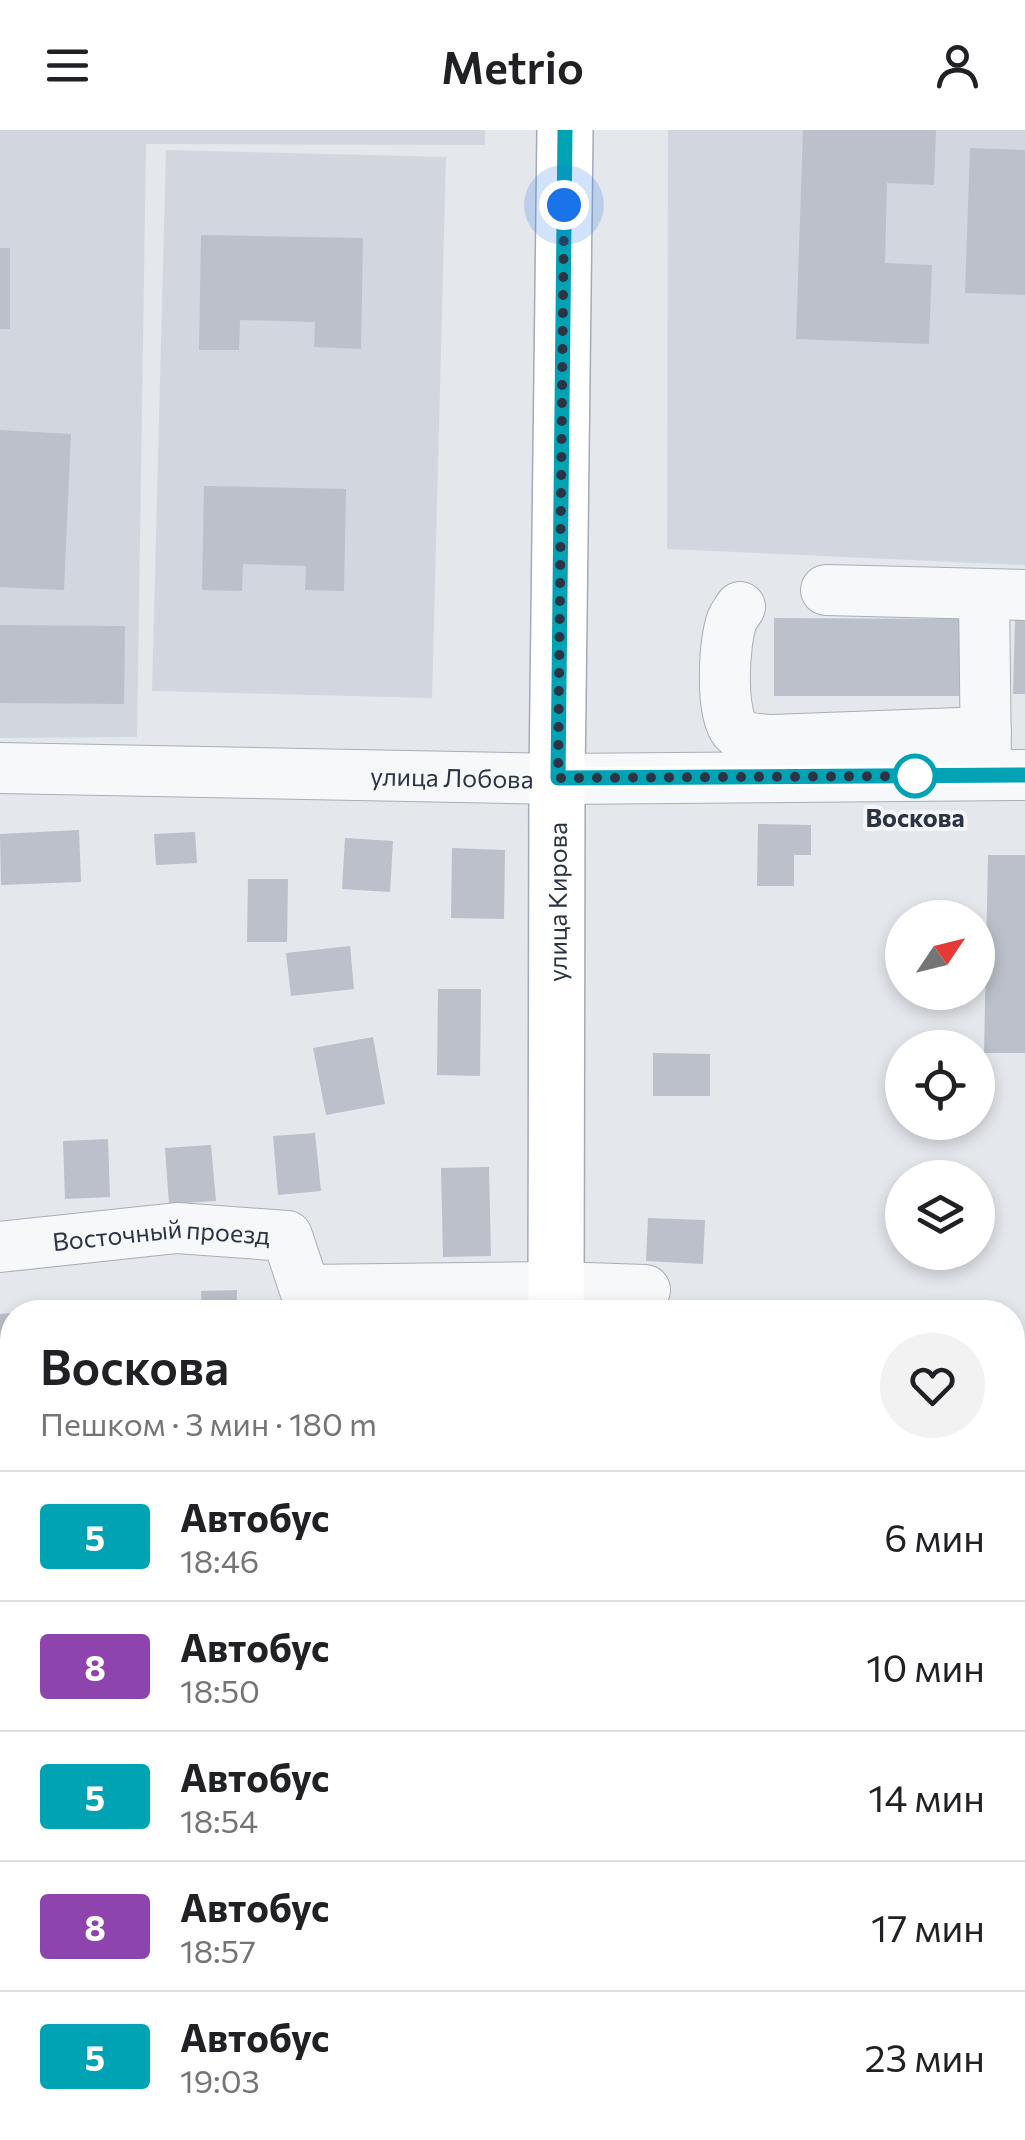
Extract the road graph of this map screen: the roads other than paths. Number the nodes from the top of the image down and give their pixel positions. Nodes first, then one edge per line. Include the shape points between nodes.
1 (565, 130) edge
2 (826, 590) dead end
3 (1004, 594) edge
4 (740, 607) dead end
5 (999, 761) edge
6 (0, 768) edge
7 (558, 778) junction
8 (0, 1247) edge
9 (645, 1290) dead end
10 (304, 1300) edge
11 (556, 1300) edge

1 - 7 main road, улица Кирова
2 - 3 street
3 - 5 street
4 - 5 street via 729,634 725,704 736,731
5 - 7 street, улица Лобова
6 - 7 street, улица Лобова
7 - 11 main road, улица Кирова
8 - 10 street, Восточный проезд via 177,1228 287,1236
9 - 11 street, Восточный проезд

